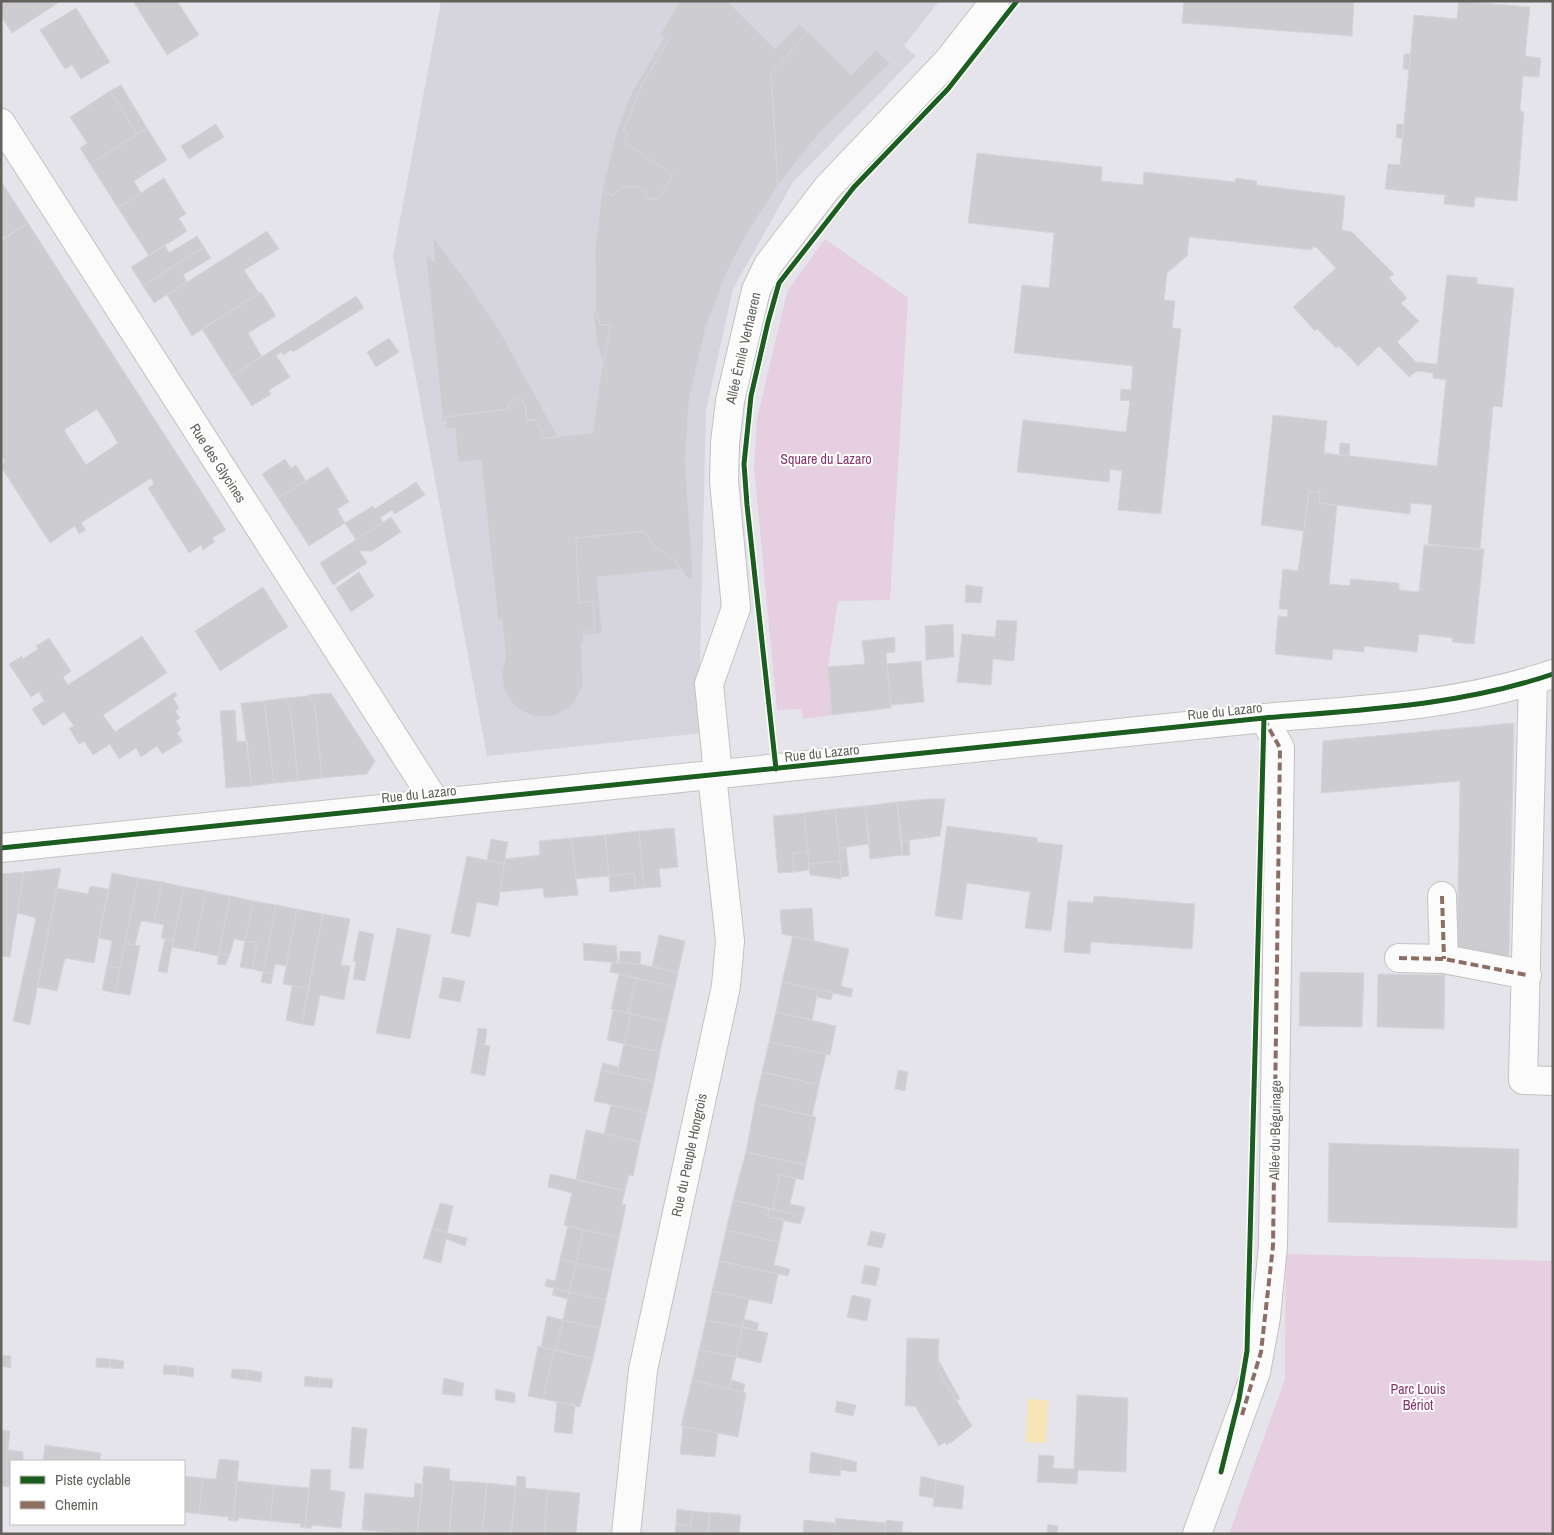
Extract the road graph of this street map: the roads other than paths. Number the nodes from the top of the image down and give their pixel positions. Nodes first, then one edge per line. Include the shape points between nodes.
1 (995, 1) edge
2 (1, 123) edge
3 (1543, 677) edge
4 (1264, 718) junction
5 (716, 775) junction
6 (436, 803) junction
7 (1, 848) edge
8 (1442, 896) dead end
9 (1399, 958) dead end
10 (1444, 959) junction
11 (1527, 975) junction
12 (1553, 1081) edge
13 (626, 1534) edge
14 (1197, 1534) edge

1 - 5 street, Allée Émile Verhaeren via 948,61 827,188 768,266 756,290 730,401 725,443 724,481 736,608 709,684
2 - 6 street, Rue des Glycines
3 - 4 street, Rue du Lazaro via 1480,694 1418,704
3 - 11 street
4 - 5 street, Rue du Lazaro
4 - 14 street, Allée du Béguinage via 1280,748 1273,1246 1261,1352 1244,1410
5 - 6 street, Rue du Lazaro
5 - 13 street, Rue du Peuple Hongrois via 729,962 643,1370
6 - 7 street, Rue du Lazaro
8 - 10 street
9 - 10 street
10 - 11 street
11 - 12 street via 1523,1080

